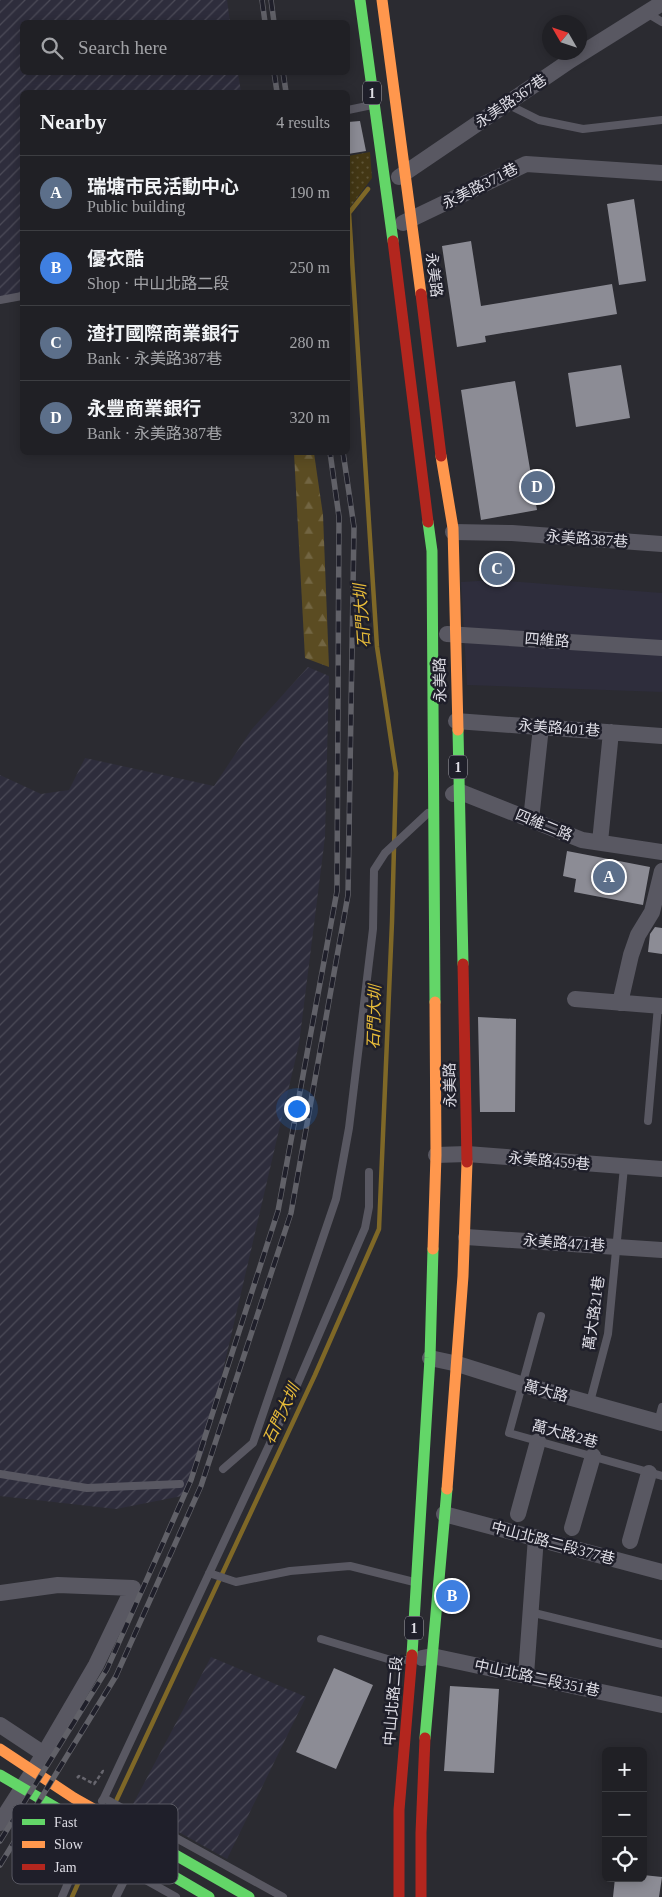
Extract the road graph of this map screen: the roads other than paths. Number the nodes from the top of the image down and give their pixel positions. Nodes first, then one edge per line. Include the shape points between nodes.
1 (360, 0) edge
2 (382, 0) edge
3 (662, 3) edge
4 (645, 12) junction
5 (662, 22) edge
6 (374, 104) junction
7 (507, 104) junction
8 (350, 110) edge
9 (662, 120) edge
10 (406, 173) junction
11 (662, 173) edge
12 (386, 185) junction
13 (412, 220) junction
14 (391, 226) junction
15 (20, 296) edge
16 (0, 300) edge
17 (453, 532) junction
18 (662, 544) edge
19 (454, 634) junction
20 (433, 636) junction
21 (662, 648) edge
22 (456, 720) junction
23 (540, 727) junction
24 (611, 732) junction
25 (662, 736) edge
26 (458, 791) junction
27 (433, 808) junction
28 (531, 820) junction
29 (600, 842) junction
30 (662, 852) edge
31 (662, 871) edge
32 (574, 999) dead end
33 (620, 1003) junction
34 (660, 1006) edge
35 (648, 1121) dead end
36 (467, 1154) junction
37 (436, 1155) junction
38 (624, 1166) junction
39 (662, 1170) edge
40 (370, 1172) dead end
41 (466, 1237) junction
42 (616, 1247) junction
43 (662, 1250) edge
44 (541, 1316) dead end
45 (430, 1358) junction
46 (458, 1364) junction
47 (521, 1384) junction
48 (590, 1402) junction
49 (661, 1417) edge
50 (538, 1441) junction
51 (593, 1456) junction
52 (223, 1470) dead end
53 (0, 1474) edge
54 (656, 1474) edge
55 (180, 1484) dead end
56 (444, 1514) junction
57 (518, 1514) dead end
58 (572, 1528) dead end
59 (536, 1537) junction
60 (630, 1541) dead end
61 (662, 1572) edge
62 (212, 1574) junction
63 (418, 1583) junction
64 (0, 1593) edge
65 (530, 1612) junction
66 (321, 1639) dead end
67 (662, 1644) edge
68 (432, 1656) junction
69 (412, 1660) junction
70 (526, 1675) junction
71 (662, 1704) edge
72 (0, 1725) edge
73 (0, 1749) edge
74 (44, 1754) junction
75 (0, 1774) edge
76 (104, 1798) junction
77 (6, 1799) edge
78 (51, 1804) edge
79 (85, 1804) edge
80 (100, 1804) edge
81 (115, 1804) edge
82 (0, 1823) edge
83 (178, 1839) edge
84 (178, 1857) edge
85 (178, 1879) edge
86 (68, 1884) edge
87 (122, 1884) edge
88 (152, 1884) edge
89 (62, 1897) edge
90 (116, 1897) edge
91 (176, 1897) edge
92 (209, 1897) edge
93 (249, 1897) edge
94 (283, 1897) edge
95 (399, 1897) edge
96 (420, 1897) edge

1 - 6 main road, 永美路 / 1
2 - 10 main road, 永美路 / 1
3 - 4 street, 永美路367巷
4 - 5 lane
4 - 7 street, 永美路367巷
6 - 8 lane
6 - 12 main road, 永美路 / 1
7 - 9 lane via 539,120 583,129
7 - 10 street, 永美路367巷
10 - 12 street, 永美路367巷
10 - 13 main road, 永美路 / 1
11 - 13 street, 永美路371巷 via 526,164
12 - 14 main road, 永美路 / 1
13 - 14 street, 永美路371巷
13 - 17 main road, 永美路 / 1 via 437,433
14 - 20 main road, 永美路 / 1 via 432,550
15 - 16 lane
17 - 18 street, 永美路387巷
17 - 19 main road, 永美路 / 1
19 - 20 street, 四維路
19 - 21 street, 四維路
19 - 22 main road, 永美路 / 1
20 - 27 main road, 永美路 / 1
22 - 23 street, 永美路401巷
22 - 26 main road, 永美路 / 1
23 - 24 street, 永美路401巷
23 - 28 street
24 - 25 street, 永美路401巷
24 - 29 street
26 - 27 street
26 - 28 street, 四維二路
26 - 36 main road, 永美路 / 1
27 - 37 main road, 永美路 / 1
27 - 52 lane via 389,850 374,870 373,929 349,1128 336,1199 253,1443
28 - 29 street, 四維二路 via 582,840
29 - 30 street, 四維二路
31 - 33 street via 652,912 638,935
32 - 33 street
33 - 34 street
34 - 35 lane
36 - 37 street, 永美路459巷
36 - 38 street, 永美路459巷
36 - 41 main road, 永美路 / 1
37 - 45 main road, 永美路 / 1
38 - 39 street, 永美路459巷
38 - 42 lane, 萬大路21巷
40 - 62 lane via 366,1228
41 - 42 street, 永美路471巷
41 - 46 main road, 永美路 / 1
42 - 43 street, 永美路471巷
42 - 48 lane, 萬大路21巷 via 608,1334
44 - 47 lane
45 - 46 street, 萬大路
45 - 63 main road, 中山北路二段 / 1
46 - 47 street, 萬大路
46 - 56 main road, 1
47 - 48 street, 萬大路
47 - 50 lane, 萬大路2巷 via 509,1433
48 - 49 street, 萬大路
50 - 51 lane, 萬大路2巷
50 - 57 street
51 - 54 lane, 萬大路2巷
51 - 58 street
53 - 55 lane via 87,1488
54 - 60 street
56 - 59 street, 中山北路二段377巷
56 - 68 main road, 1
59 - 61 street, 中山北路二段377巷
59 - 65 street
62 - 63 lane via 236,1582 290,1570 350,1566
62 - 76 lane
63 - 69 main road, 中山北路二段 / 1
64 - 74 street via 58,1585 133,1588 96,1664
65 - 67 lane
65 - 70 street
66 - 69 lane via 391,1660
68 - 69 street, 中山北路二段351巷
68 - 70 street, 中山北路二段351巷
68 - 96 main road, 1 via 422,1768
69 - 95 main road, 中山北路二段 / 1 via 399,1810
70 - 71 street, 中山北路二段351巷
72 - 74 street
73 - 79 main road
74 - 77 street
75 - 78 main road
76 - 80 lane
76 - 81 lane
77 - 82 street
83 - 94 lane
84 - 93 main road
85 - 92 main road
86 - 89 lane
87 - 90 lane
88 - 91 lane

